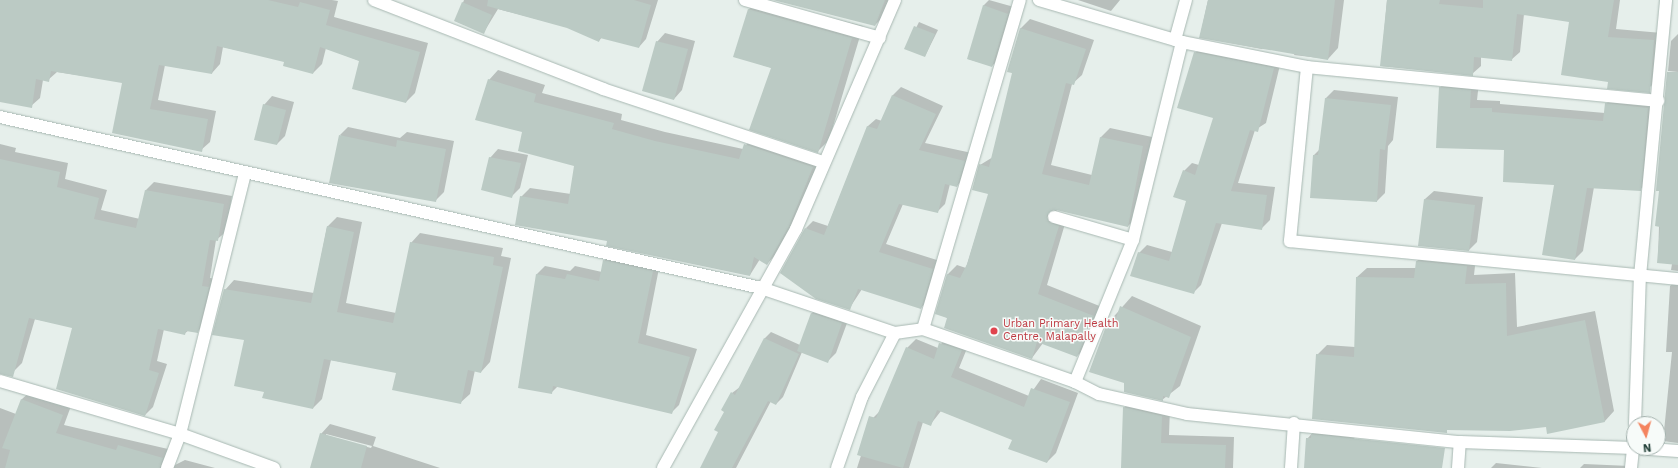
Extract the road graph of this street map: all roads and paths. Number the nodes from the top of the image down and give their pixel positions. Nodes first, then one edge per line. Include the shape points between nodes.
1 (374, 0) edge
2 (745, 0) edge
3 (895, 0) edge
4 (1020, 0) edge
5 (1039, 0) edge
6 (1186, 0) edge
7 (1666, 0) edge
8 (880, 38) junction
9 (1178, 41) junction
10 (1307, 67) junction
11 (1658, 101) junction
12 (0, 117) edge
13 (822, 162) junction
14 (245, 174) junction
15 (1054, 217) dead end
16 (1133, 240) junction
17 (1640, 276) junction
18 (1678, 279) edge
19 (761, 288) junction
20 (923, 329) junction
21 (895, 333) junction
22 (0, 381) edge
23 (1075, 382) junction
24 (1635, 416) edge
25 (1294, 423) junction
26 (180, 434) junction
27 (1460, 442) junction
28 (1626, 448) edge
29 (1666, 450) edge
30 (1678, 451) edge
31 (1633, 456) edge
32 (167, 468) edge
33 (274, 468) edge
34 (663, 468) edge
35 (837, 468) edge
36 (1291, 468) edge
37 (1458, 468) edge
38 (1631, 468) edge

1 - 13 street via 603,89
2 - 8 street
3 - 8 street
4 - 20 street
5 - 9 street
6 - 9 street
7 - 11 street
8 - 13 street
9 - 10 street
9 - 16 street
10 - 11 street
10 - 17 street via 1290,241
11 - 17 street
12 - 14 street
13 - 19 street via 796,229
14 - 19 street
14 - 26 street
15 - 16 street
16 - 23 street
17 - 18 street
17 - 24 street
19 - 21 street
19 - 34 street
20 - 21 street
20 - 23 street
21 - 35 street via 862,398
22 - 26 street
23 - 25 street via 1099,394 1187,414
25 - 27 street
25 - 36 street
26 - 32 street
26 - 33 street
27 - 28 street
27 - 37 street
29 - 30 street
31 - 38 street

